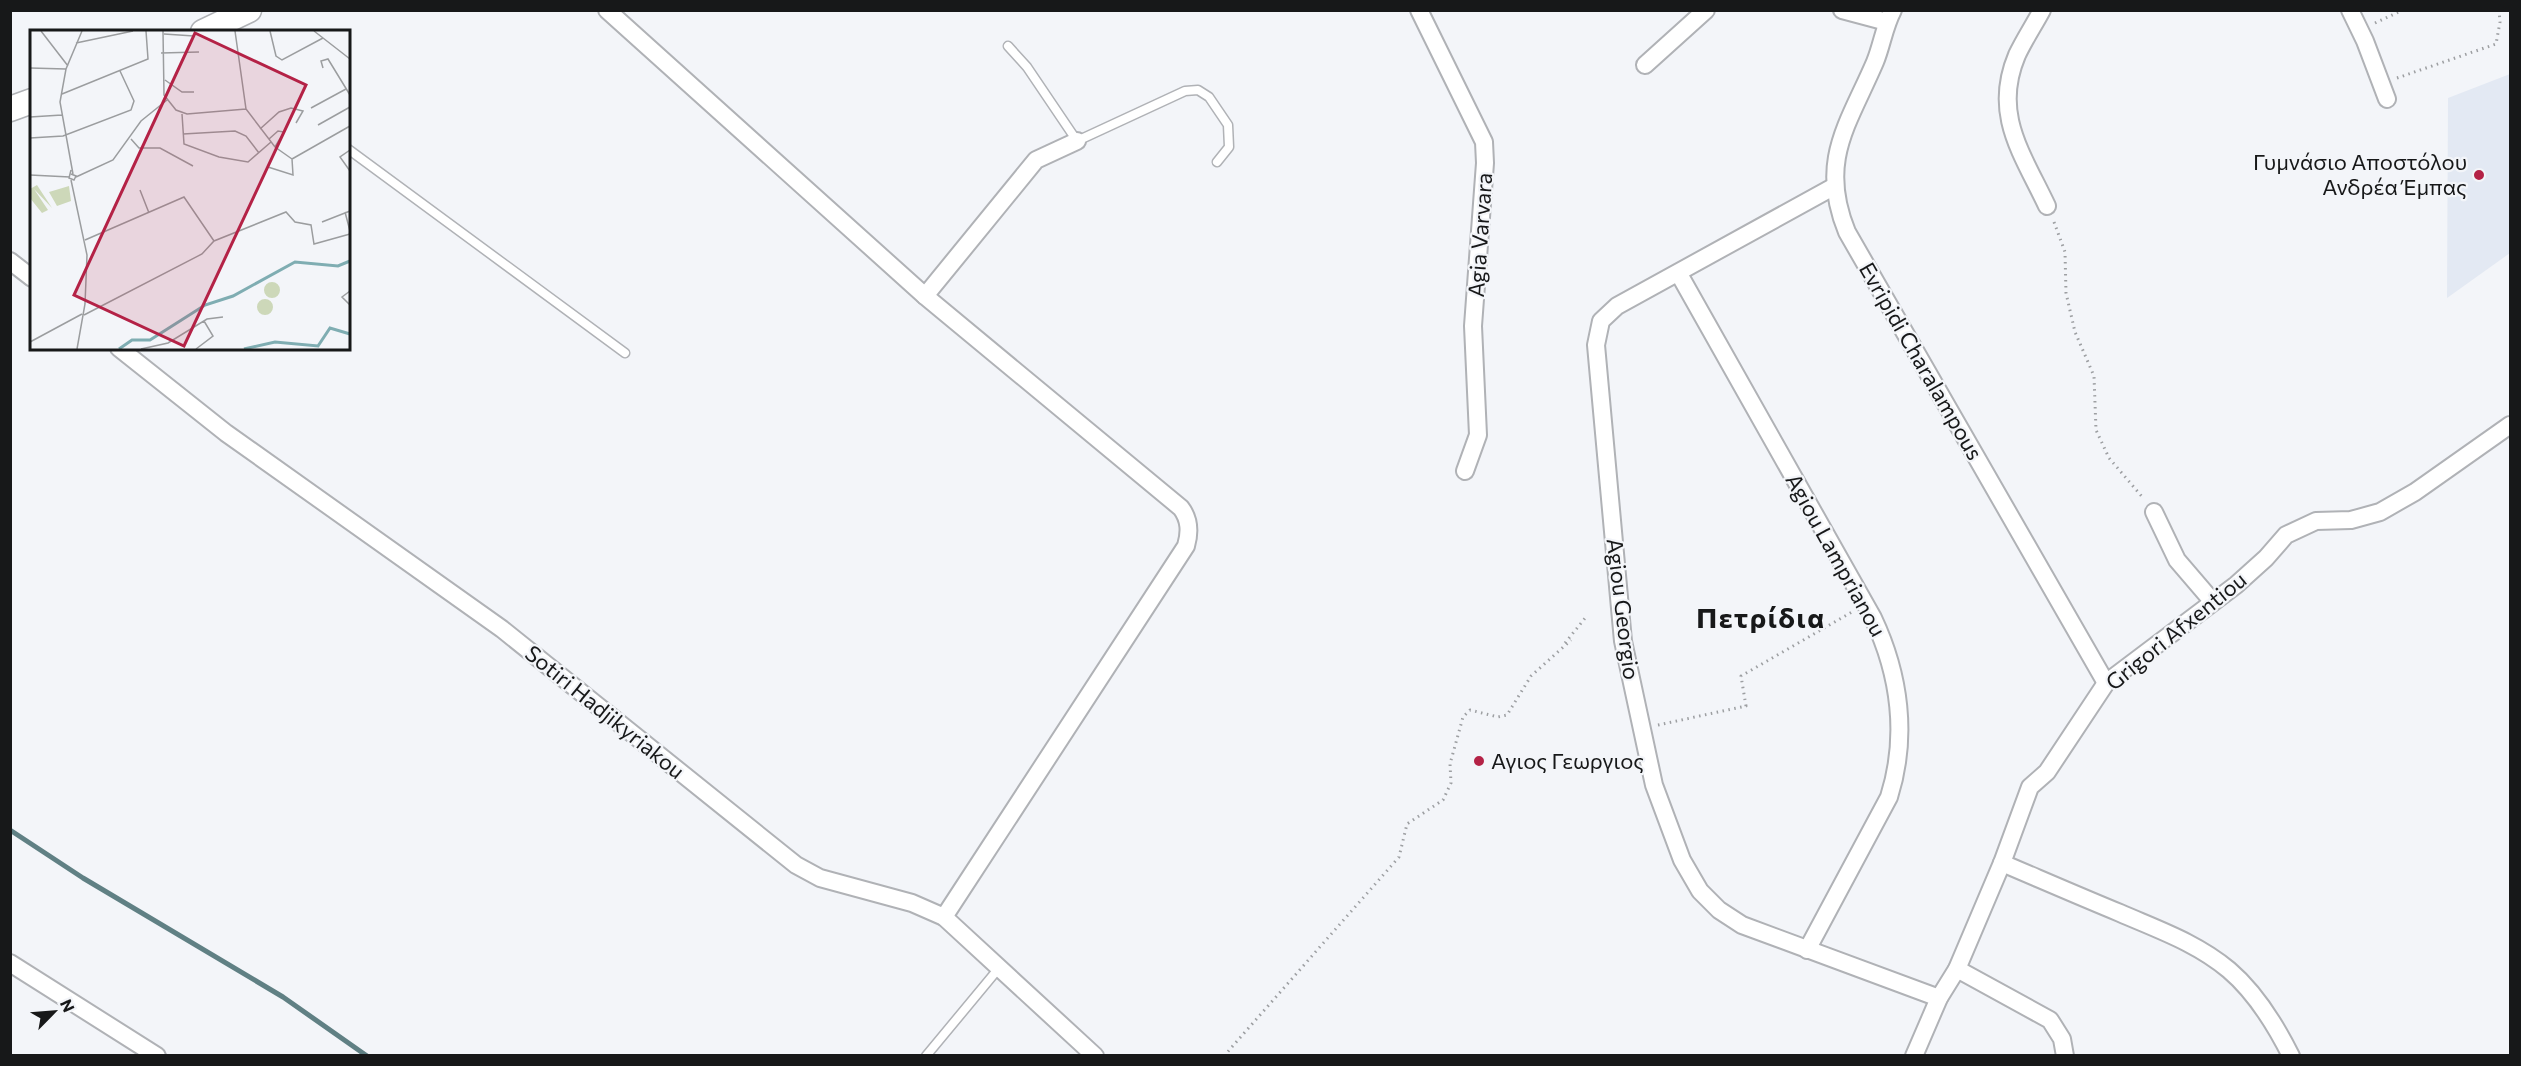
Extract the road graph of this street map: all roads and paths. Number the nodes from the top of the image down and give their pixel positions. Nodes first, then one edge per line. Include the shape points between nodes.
1 (249, 10) edge
2 (608, 10) edge
3 (1419, 10) edge
4 (1706, 10) edge
5 (1842, 10) edge
6 (2042, 10) edge
7 (2350, 10) edge
8 (2403, 10) edge
9 (2499, 10) edge
10 (1890, 16) edge
11 (209, 30) edge
12 (2360, 31) junction
13 (1008, 46) dead end
14 (1645, 65) dead end
15 (2384, 91) joint
16 (30, 102) edge
17 (10, 109) edge
18 (1077, 141) junction
19 (350, 150) edge
20 (1217, 162) dead end
21 (1835, 186) junction
22 (2048, 206) joint
23 (10, 261) edge
24 (1678, 274) junction
25 (30, 276) edge
26 (925, 296) junction
27 (122, 350) edge
28 (625, 353) dead end
29 (2511, 425) edge
30 (1465, 471) dead end
31 (2154, 512) joint
32 (2213, 602) junction
33 (1865, 604) junction
34 (1586, 617) dead end
35 (1571, 640) dead end
36 (1563, 646) junction
37 (2106, 683) junction
38 (1642, 729) junction
39 (2002, 863) junction
40 (944, 917) junction
41 (1807, 950) junction
42 (10, 963) edge
43 (999, 968) junction
44 (1957, 969) junction
45 (1940, 998) junction
46 (1918, 1054) edge
47 (157, 1056) edge
48 (926, 1056) edge
49 (1095, 1056) edge
50 (1224, 1056) edge
51 (2065, 1056) edge
52 (2290, 1056) edge

1 - 11 main road
2 - 26 street
3 - 30 street, Agia Varvara via 1484,142 1473,326 1478,435
4 - 14 street
5 - 10 street
6 - 22 street via 2018,53 2008,82 2007,107 2014,136
7 - 12 street
8 - 12 path
9 - 15 path via 2496,44
10 - 21 street, Evripidi Charalampous via 1879,53 1842,134
12 - 15 street
13 - 18 lane via 1027,67
16 - 17 main road
18 - 20 lane via 1185,91 1198,90 1209,97 1228,126 1229,147
18 - 26 street via 1036,160
19 - 28 lane
21 - 24 street, Agiou Georgio
21 - 37 street, Evripidi Charalampous via 1847,232
22 - 31 path via 2065,252 2066,293 2075,332 2094,376 2096,430 2109,458
23 - 25 street
24 - 33 street, Agiou Lamprianou
24 - 38 street, Agiou Georgio via 1617,306 1601,321 1596,345 1623,642
26 - 40 street via 1181,508 1189,534 1186,546
27 - 40 street, Sotiri Hadjikyriakou via 226,433 502,629 796,865 820,878 912,903
29 - 32 street, Grigori Afxentiou via 2380,512 2364,518 2316,520 2301,526
31 - 32 street via 2177,560
32 - 37 street, Grigori Afxentiou
33 - 38 path via 1740,676 1746,706
33 - 41 street, Agiou Lamprianou via 1885,643 1894,674 1900,746 1896,775 1889,797
34 - 36 path
35 - 36 path
36 - 50 path via 1531,676 1507,715 1498,717 1470,710 1462,717 1450,764 1451,783 1443,800 1407,824 1399,857
37 - 39 street, Grigori Afxentiou via 2047,772 2030,787
38 - 41 street, Agiou Georgio via 1654,785 1669,829 1700,891 1719,910 1743,925
39 - 44 street, Grigori Afxentiou
39 - 52 street via 2173,934 2202,951 2230,971 2256,999 2280,1033
40 - 43 street, Sotiri Hadjikyriakou
41 - 45 street, Agiou Georgio
42 - 47 street
43 - 48 lane
43 - 49 street, Sotiri Hadjikyriakou
44 - 45 street, Grigori Afxentiou
44 - 51 street via 2050,1020 2062,1039
45 - 46 street, Grigori Afxentiou

